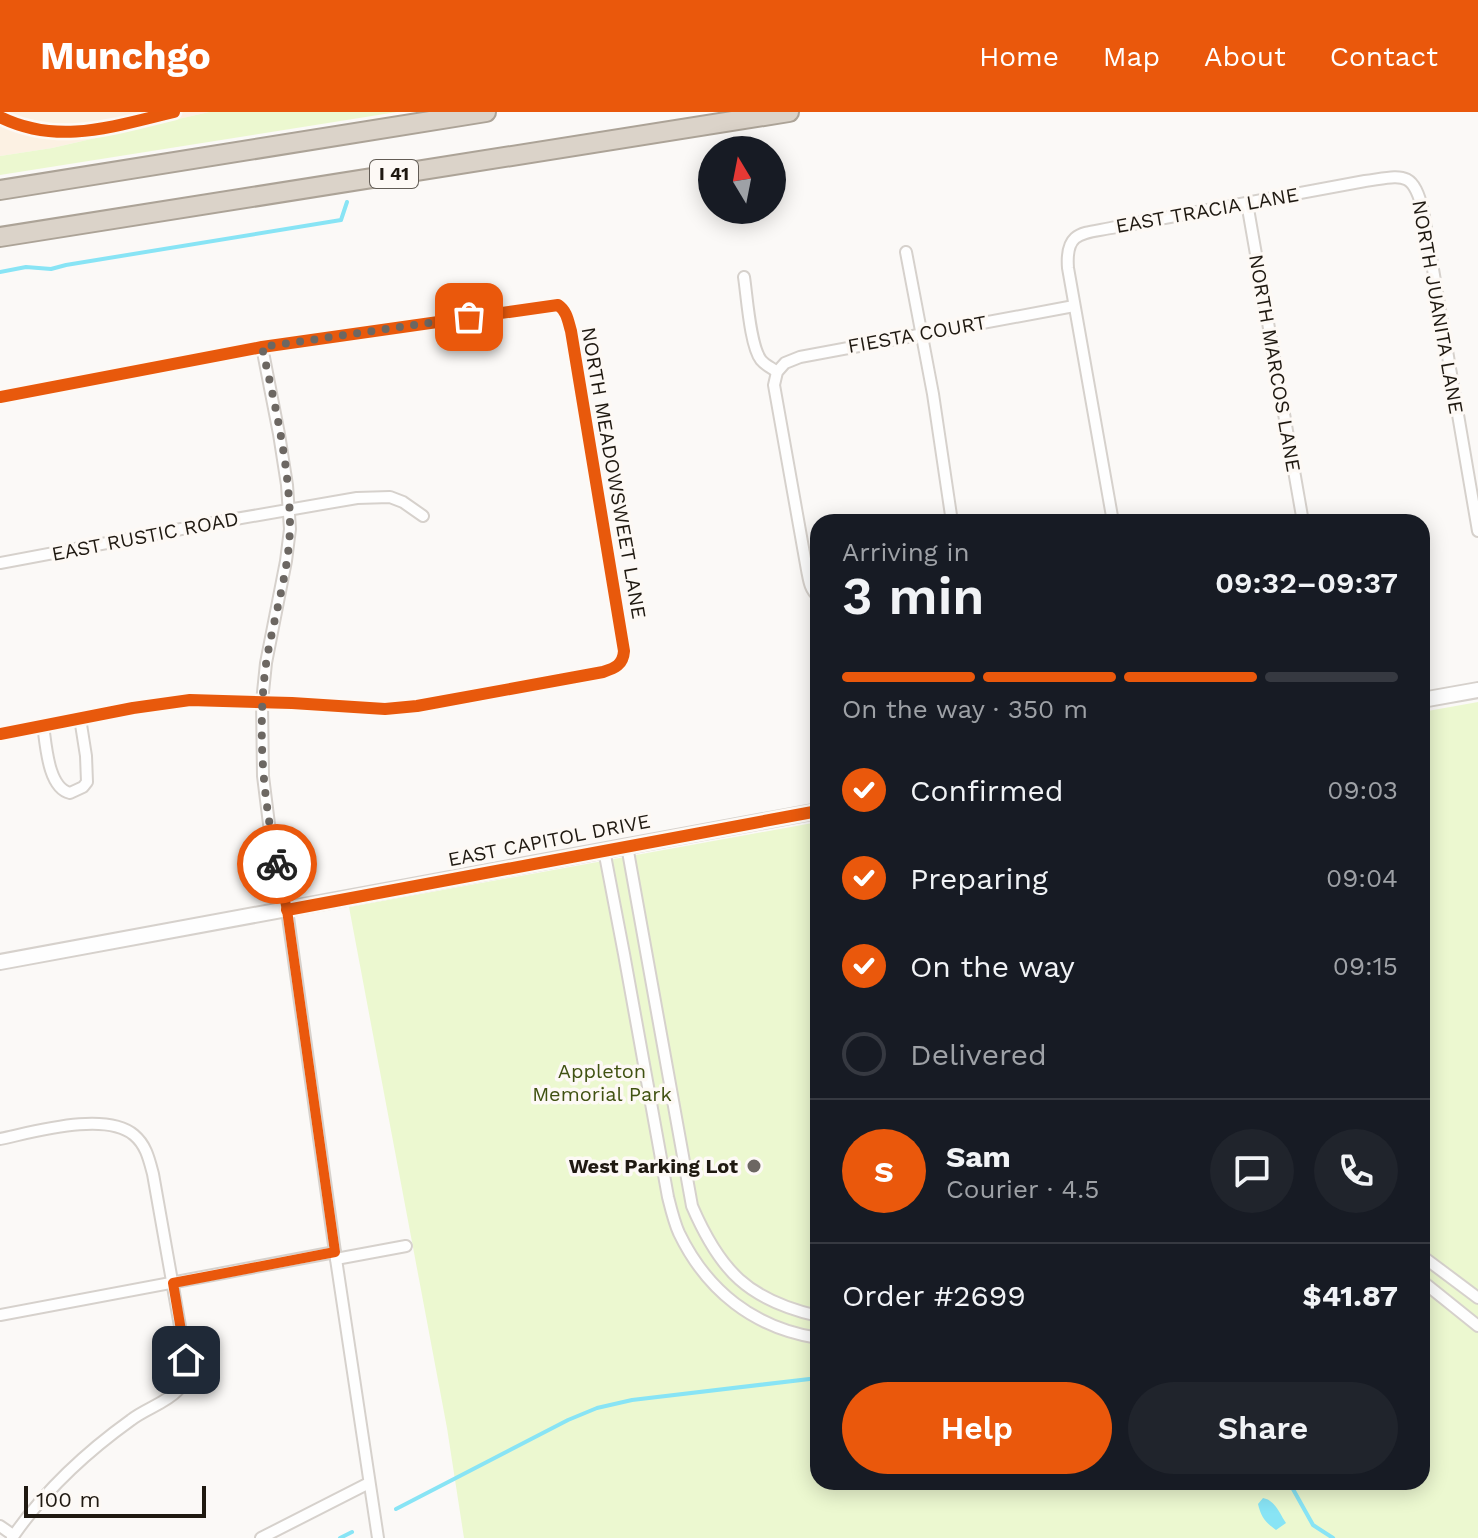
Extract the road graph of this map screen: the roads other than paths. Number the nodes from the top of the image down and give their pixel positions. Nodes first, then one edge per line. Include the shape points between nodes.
1 (486, 112) edge
2 (789, 112) edge
3 (1410, 181) joint
4 (0, 190) edge
5 (1247, 203) junction
6 (0, 237) edge
7 (906, 252) dead end
8 (744, 277) dead end
9 (1074, 306) junction
10 (922, 333) junction
11 (262, 347) junction
12 (777, 372) junction
13 (0, 397) edge
14 (289, 510) junction
15 (951, 514) edge
16 (1112, 514) edge
17 (1302, 514) edge
18 (423, 516) dead end
19 (1478, 531) edge
20 (0, 563) edge
21 (810, 585) edge
22 (1478, 690) edge
23 (1430, 699) edge
24 (262, 702) junction
25 (80, 718) junction
26 (43, 725) junction
27 (0, 734) edge
28 (810, 812) edge
29 (627, 846) junction
30 (604, 850) junction
31 (287, 910) junction
32 (0, 962) edge
33 (0, 1139) edge
34 (406, 1246) dead end
35 (335, 1255) junction
36 (1430, 1262) edge
37 (173, 1283) junction
38 (1430, 1287) edge
39 (1478, 1298) edge
40 (810, 1314) edge
41 (0, 1315) edge
42 (1478, 1326) edge
43 (810, 1336) edge
44 (369, 1483) junction
45 (0, 1526) edge
46 (12, 1537) edge
47 (261, 1538) edge
48 (378, 1538) edge

1 - 4 highway, I 41
2 - 6 highway, I 41
3 - 5 street, EAST TRACIA LANE via 1365,181
3 - 19 street, NORTH JUANITA LANE via 1423,211
5 - 9 street, EAST TRACIA LANE via 1075,237 1067,253
5 - 17 street, NORTH MARCOS LANE
7 - 10 street
8 - 12 street via 757,352
9 - 10 street, FIESTA COURT
9 - 16 street
10 - 12 street, FIESTA COURT via 800,357
10 - 15 street
11 - 13 street
11 - 14 street
11 - 24 street, NORTH MEADOWSWEET LANE via 563,308 624,651 620,664 603,672 417,706
12 - 21 street via 774,385
14 - 18 street, EAST RUSTIC ROAD via 390,497
14 - 20 street, EAST RUSTIC ROAD
14 - 24 street via 286,561
22 - 23 street
24 - 25 street via 190,700
24 - 31 street via 263,776
25 - 26 street
25 - 26 street via 87,782 70,793 53,778
26 - 27 street
28 - 29 street, EAST CAPITOL DRIVE
29 - 30 street, EAST CAPITOL DRIVE
29 - 40 street via 692,1206 718,1256 741,1281 784,1307
30 - 31 street, EAST CAPITOL DRIVE
30 - 43 street via 678,1231 701,1270 738,1307 788,1332
31 - 32 street, EAST CAPITOL DRIVE
31 - 35 street
33 - 37 street via 95,1123 134,1135 150,1164
34 - 35 street
35 - 37 street
35 - 44 street
36 - 39 street
37 - 41 street
37 - 46 street via 186,1360 184,1380 177,1391 90,1451 40,1500
38 - 42 street
44 - 47 street
44 - 48 street
45 - 46 street

